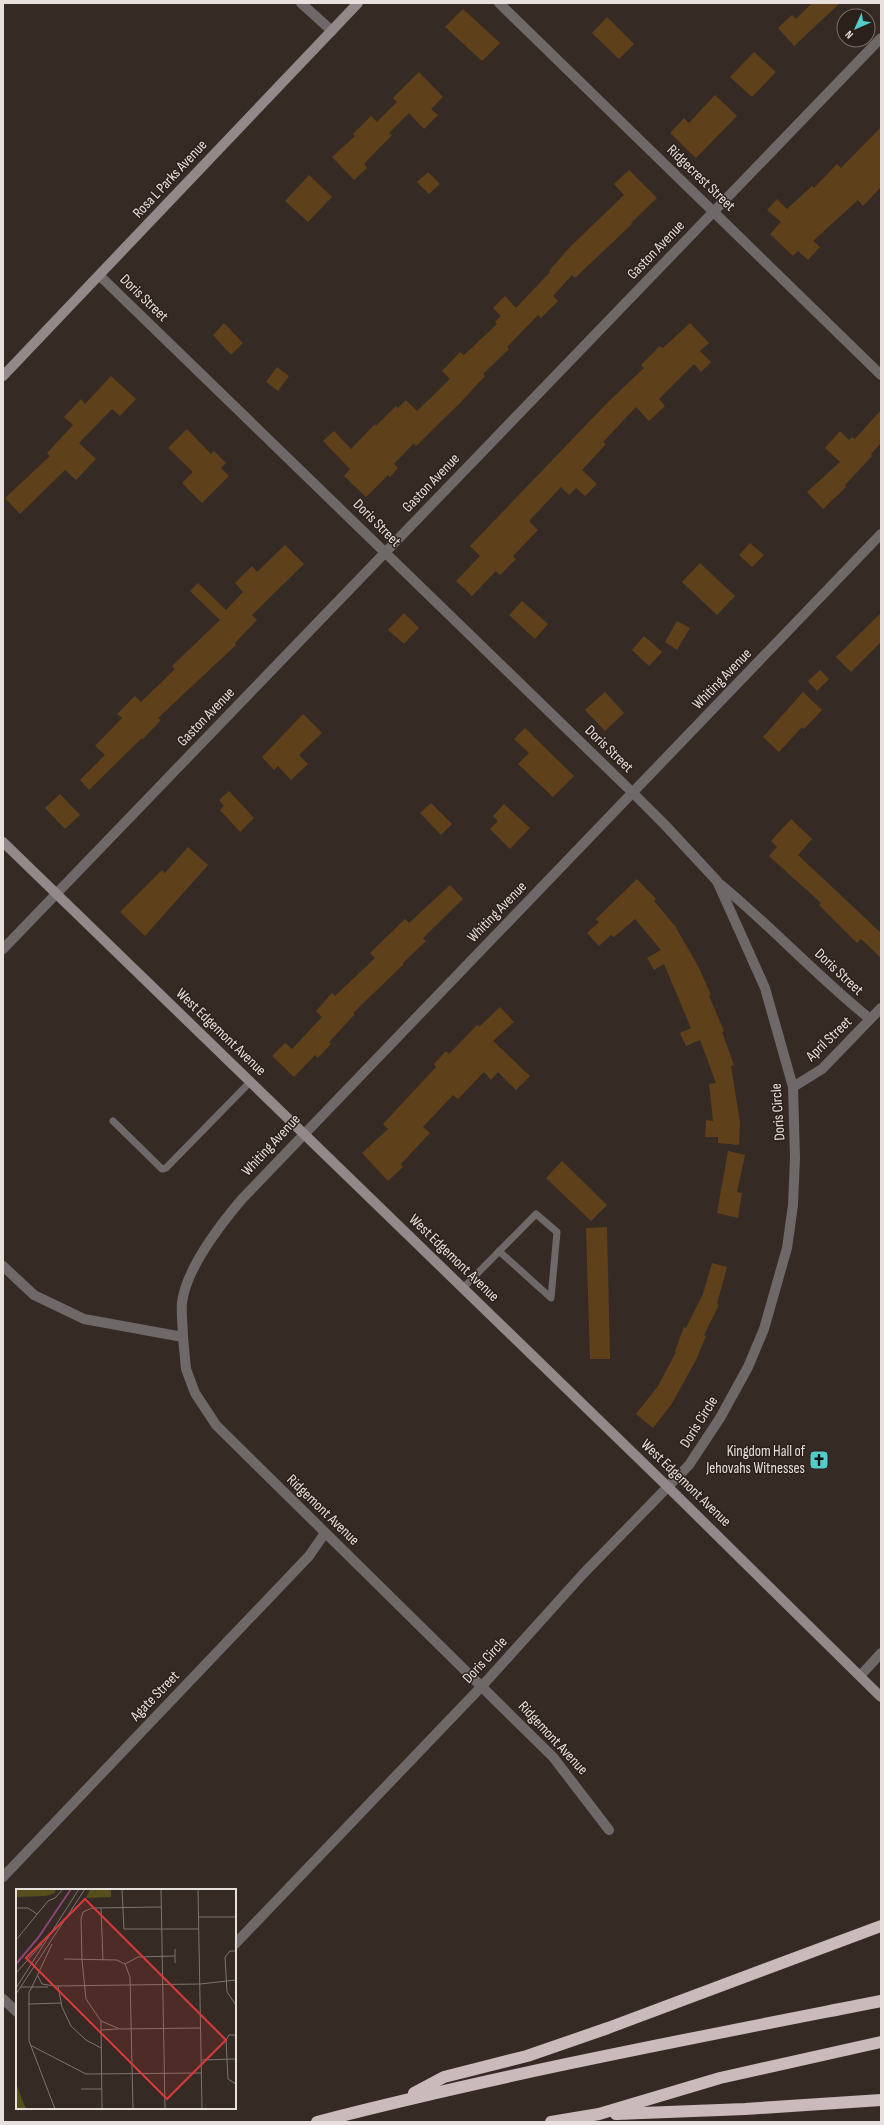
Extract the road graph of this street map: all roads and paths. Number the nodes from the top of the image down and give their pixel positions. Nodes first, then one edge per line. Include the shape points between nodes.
1 (301, 3) edge
2 (358, 3) edge
3 (499, 3) edge
4 (332, 31) junction
5 (881, 38) edge
6 (714, 212) junction
7 (100, 276) junction
8 (881, 375) edge
9 (3, 376) edge
10 (881, 534) edge
11 (385, 552) junction
12 (633, 792) junction
13 (3, 842) edge
14 (717, 881) junction
15 (57, 894) junction
16 (3, 949) edge
17 (881, 1008) edge
18 (870, 1019) junction
19 (250, 1082) junction
20 (794, 1087) junction
21 (114, 1121) dead end
22 (303, 1133) junction
23 (499, 1251) junction
24 (3, 1266) edge
25 (463, 1288) junction
26 (183, 1337) junction
27 (668, 1486) junction
28 (325, 1533) junction
29 (881, 1653) edge
30 (860, 1676) junction
31 (482, 1686) junction
32 (881, 1697) edge
33 (609, 1830) dead end
34 (3, 1876) edge
35 (881, 1926) edge
36 (236, 1943) edge
37 (3, 1999) edge
38 (881, 2001) edge
39 (16, 2011) edge
40 (881, 2042) edge
41 (402, 2100) junction
42 (881, 2100) edge
43 (599, 2114) junction
44 (317, 2122) edge
45 (551, 2122) edge

1 - 4 street
2 - 4 street, Rosa L Parks Avenue
3 - 6 street, Ridgecrest Street
4 - 7 street, Rosa L Parks Avenue
5 - 6 street, Gaston Avenue
6 - 8 street, Ridgecrest Street
6 - 11 street, Gaston Avenue
7 - 9 street, Rosa L Parks Avenue
7 - 11 street, Doris Street
10 - 12 street, Whiting Avenue
11 - 12 street, Doris Street
11 - 15 street, Gaston Avenue
12 - 14 street, Doris Circle via 666,824
12 - 22 street, Whiting Avenue
13 - 15 street, West Edgemont Avenue
14 - 18 street, Doris Street via 847,1001
14 - 20 street, Doris Circle via 765,988
15 - 16 street, Gaston Avenue
15 - 19 street, West Edgemont Avenue
17 - 18 street, April Street
18 - 20 street, April Street via 822,1069
19 - 21 lane via 166,1168 162,1169
19 - 22 street, West Edgemont Avenue
20 - 27 street, Doris Circle via 793,1205 787,1248 773,1303 748,1367 720,1418 697,1454
22 - 25 street, West Edgemont Avenue
22 - 26 street, Whiting Avenue via 242,1199 205,1248 182,1302
23 - 23 lane via 536,1214 557,1232 551,1298
23 - 25 lane
24 - 26 street via 34,1295 84,1319
25 - 27 street, West Edgemont Avenue
26 - 28 street, Ridgemont Avenue via 186,1368 195,1393 209,1416
27 - 30 street, West Edgemont Avenue
27 - 31 street, Doris Circle via 583,1574
28 - 31 street, Ridgemont Avenue
28 - 34 street, Agate Street via 309,1556
29 - 30 street
30 - 32 street, West Edgemont Avenue
31 - 33 street, Ridgemont Avenue via 553,1757
31 - 36 street, Doris Circle
35 - 41 highway via 527,2056 444,2077
37 - 39 street
38 - 41 highway
40 - 43 highway via 720,2078
41 - 44 highway
42 - 43 highway via 745,2109
43 - 45 highway

